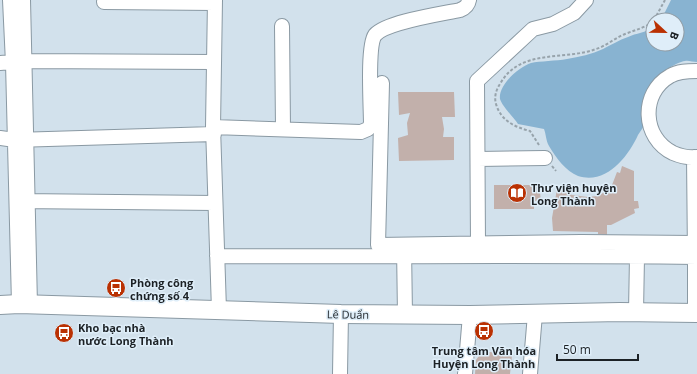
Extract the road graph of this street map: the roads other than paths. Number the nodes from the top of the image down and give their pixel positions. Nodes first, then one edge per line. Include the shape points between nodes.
1 (10, 0) edge
2 (23, 0) edge
3 (469, 0) edge
4 (586, 0) edge
5 (140, 1) edge
6 (104, 2) dead end
7 (215, 2) edge
8 (282, 26) dead end
9 (13, 62) edge
10 (214, 62) junction
11 (697, 71) edge
12 (382, 83) dead end
13 (283, 129) junction
14 (213, 130) junction
15 (0, 138) edge
16 (21, 139) junction
17 (695, 157) edge
18 (545, 158) road end
19 (478, 159) junction
20 (22, 201) junction
21 (215, 202) junction
22 (695, 242) junction
23 (478, 244) junction
24 (532, 249) junction
25 (404, 251) junction
26 (217, 256) junction
27 (637, 257) junction
28 (696, 257) edge
29 (0, 305) edge
30 (25, 305) junction
31 (219, 310) junction
32 (636, 312) junction
33 (696, 313) edge
34 (341, 314) junction
35 (535, 314) junction
36 (405, 315) junction
37 (470, 315) junction
38 (340, 374) edge
39 (465, 374) edge
40 (530, 374) edge

1 - 9 street
2 - 9 street
3 - 13 street via 465,8 460,10 392,25 374,37 371,68 372,124 368,130 361,132
4 - 19 street via 574,13 553,24 533,29 477,81
5 - 6 street
5 - 7 street
7 - 10 street
8 - 13 street
9 - 10 street
9 - 16 street
10 - 14 street
11 - 17 street via 671,75 659,84 651,97 648,111 649,126 656,139 666,149 679,156
12 - 25 street via 378,245
13 - 14 street
14 - 16 street
14 - 21 street
15 - 16 street
16 - 20 street
17 - 22 street
18 - 19 street
19 - 23 street
20 - 21 street
20 - 30 street
21 - 26 street
22 - 24 street
22 - 28 street
23 - 24 street
23 - 25 street
24 - 25 street
24 - 27 street
25 - 26 street
25 - 36 street
26 - 31 street
27 - 28 street
27 - 32 street
28 - 33 street
29 - 30 main road, Lê Duẩn
30 - 31 main road, Lê Duẩn
31 - 34 main road, Lê Duẩn
32 - 33 main road, Lê Duẩn
32 - 35 main road, Lê Duẩn
34 - 36 main road, Lê Duẩn
34 - 38 street
35 - 37 main road, Lê Duẩn
35 - 40 street
36 - 37 main road, Lê Duẩn
37 - 39 street

